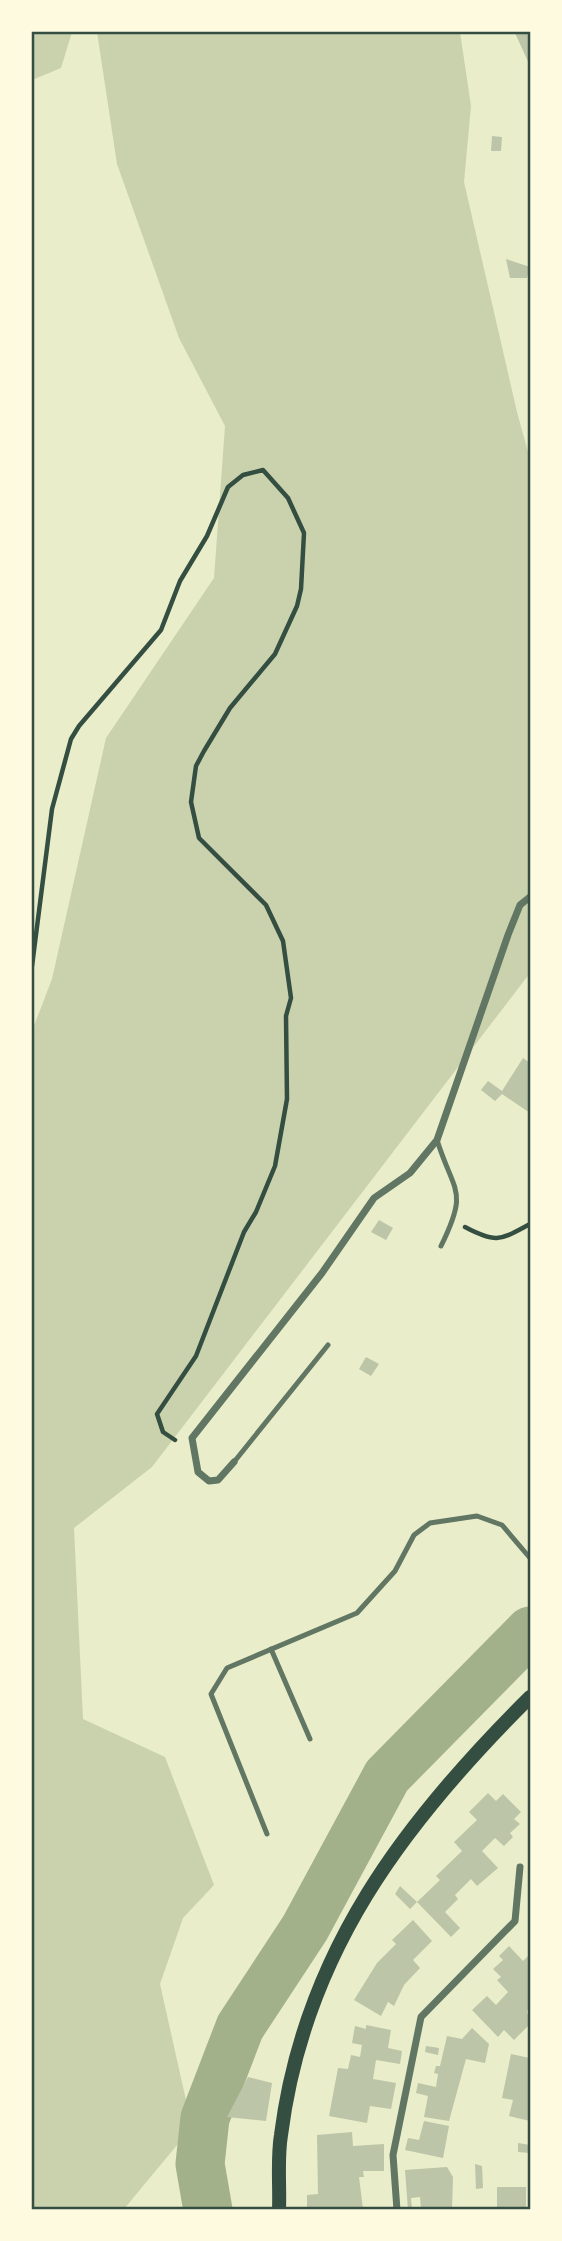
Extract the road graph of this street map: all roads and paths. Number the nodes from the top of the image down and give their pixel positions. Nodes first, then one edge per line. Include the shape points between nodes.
1 (530, 897) edge
2 (32, 966) edge
3 (437, 1140) junction
4 (530, 1224) edge
5 (461, 1226) dead end
6 (441, 1245) dead end
7 (328, 1345) dead end
8 (193, 1453) junction
9 (234, 1462) joint
10 (530, 1558) edge
11 (271, 1648) junction
12 (530, 1698) edge
13 (310, 1739) dead end
14 (267, 1834) dead end
15 (520, 1867) dead end
16 (279, 2210) edge
17 (397, 2210) edge

1 - 3 street via 520,905 508,935
2 - 8 path via 52,810 71,739 161,630 180,581 207,536 228,487 243,475 263,470 288,498 304,533 301,589 275,654 230,708 196,766 191,802 200,838 266,905 283,941 291,998 286,1016 287,1099 275,1166 196,1356 157,1414 163,1432
3 - 6 lane via 459,1194 454,1222
3 - 8 street via 410,1173 374,1198 192,1438
4 - 5 path via 499,1240
7 - 9 lane
8 - 9 street via 198,1472 209,1481 218,1480
10 - 11 lane via 502,1525 477,1516 430,1523 414,1535 395,1571 357,1613
11 - 13 lane
11 - 14 lane via 227,1668 211,1694
12 - 16 main road via 435,1797 364,1899 330,1961 299,2049 280,2136
15 - 17 street via 515,1921 421,2017 393,2155

